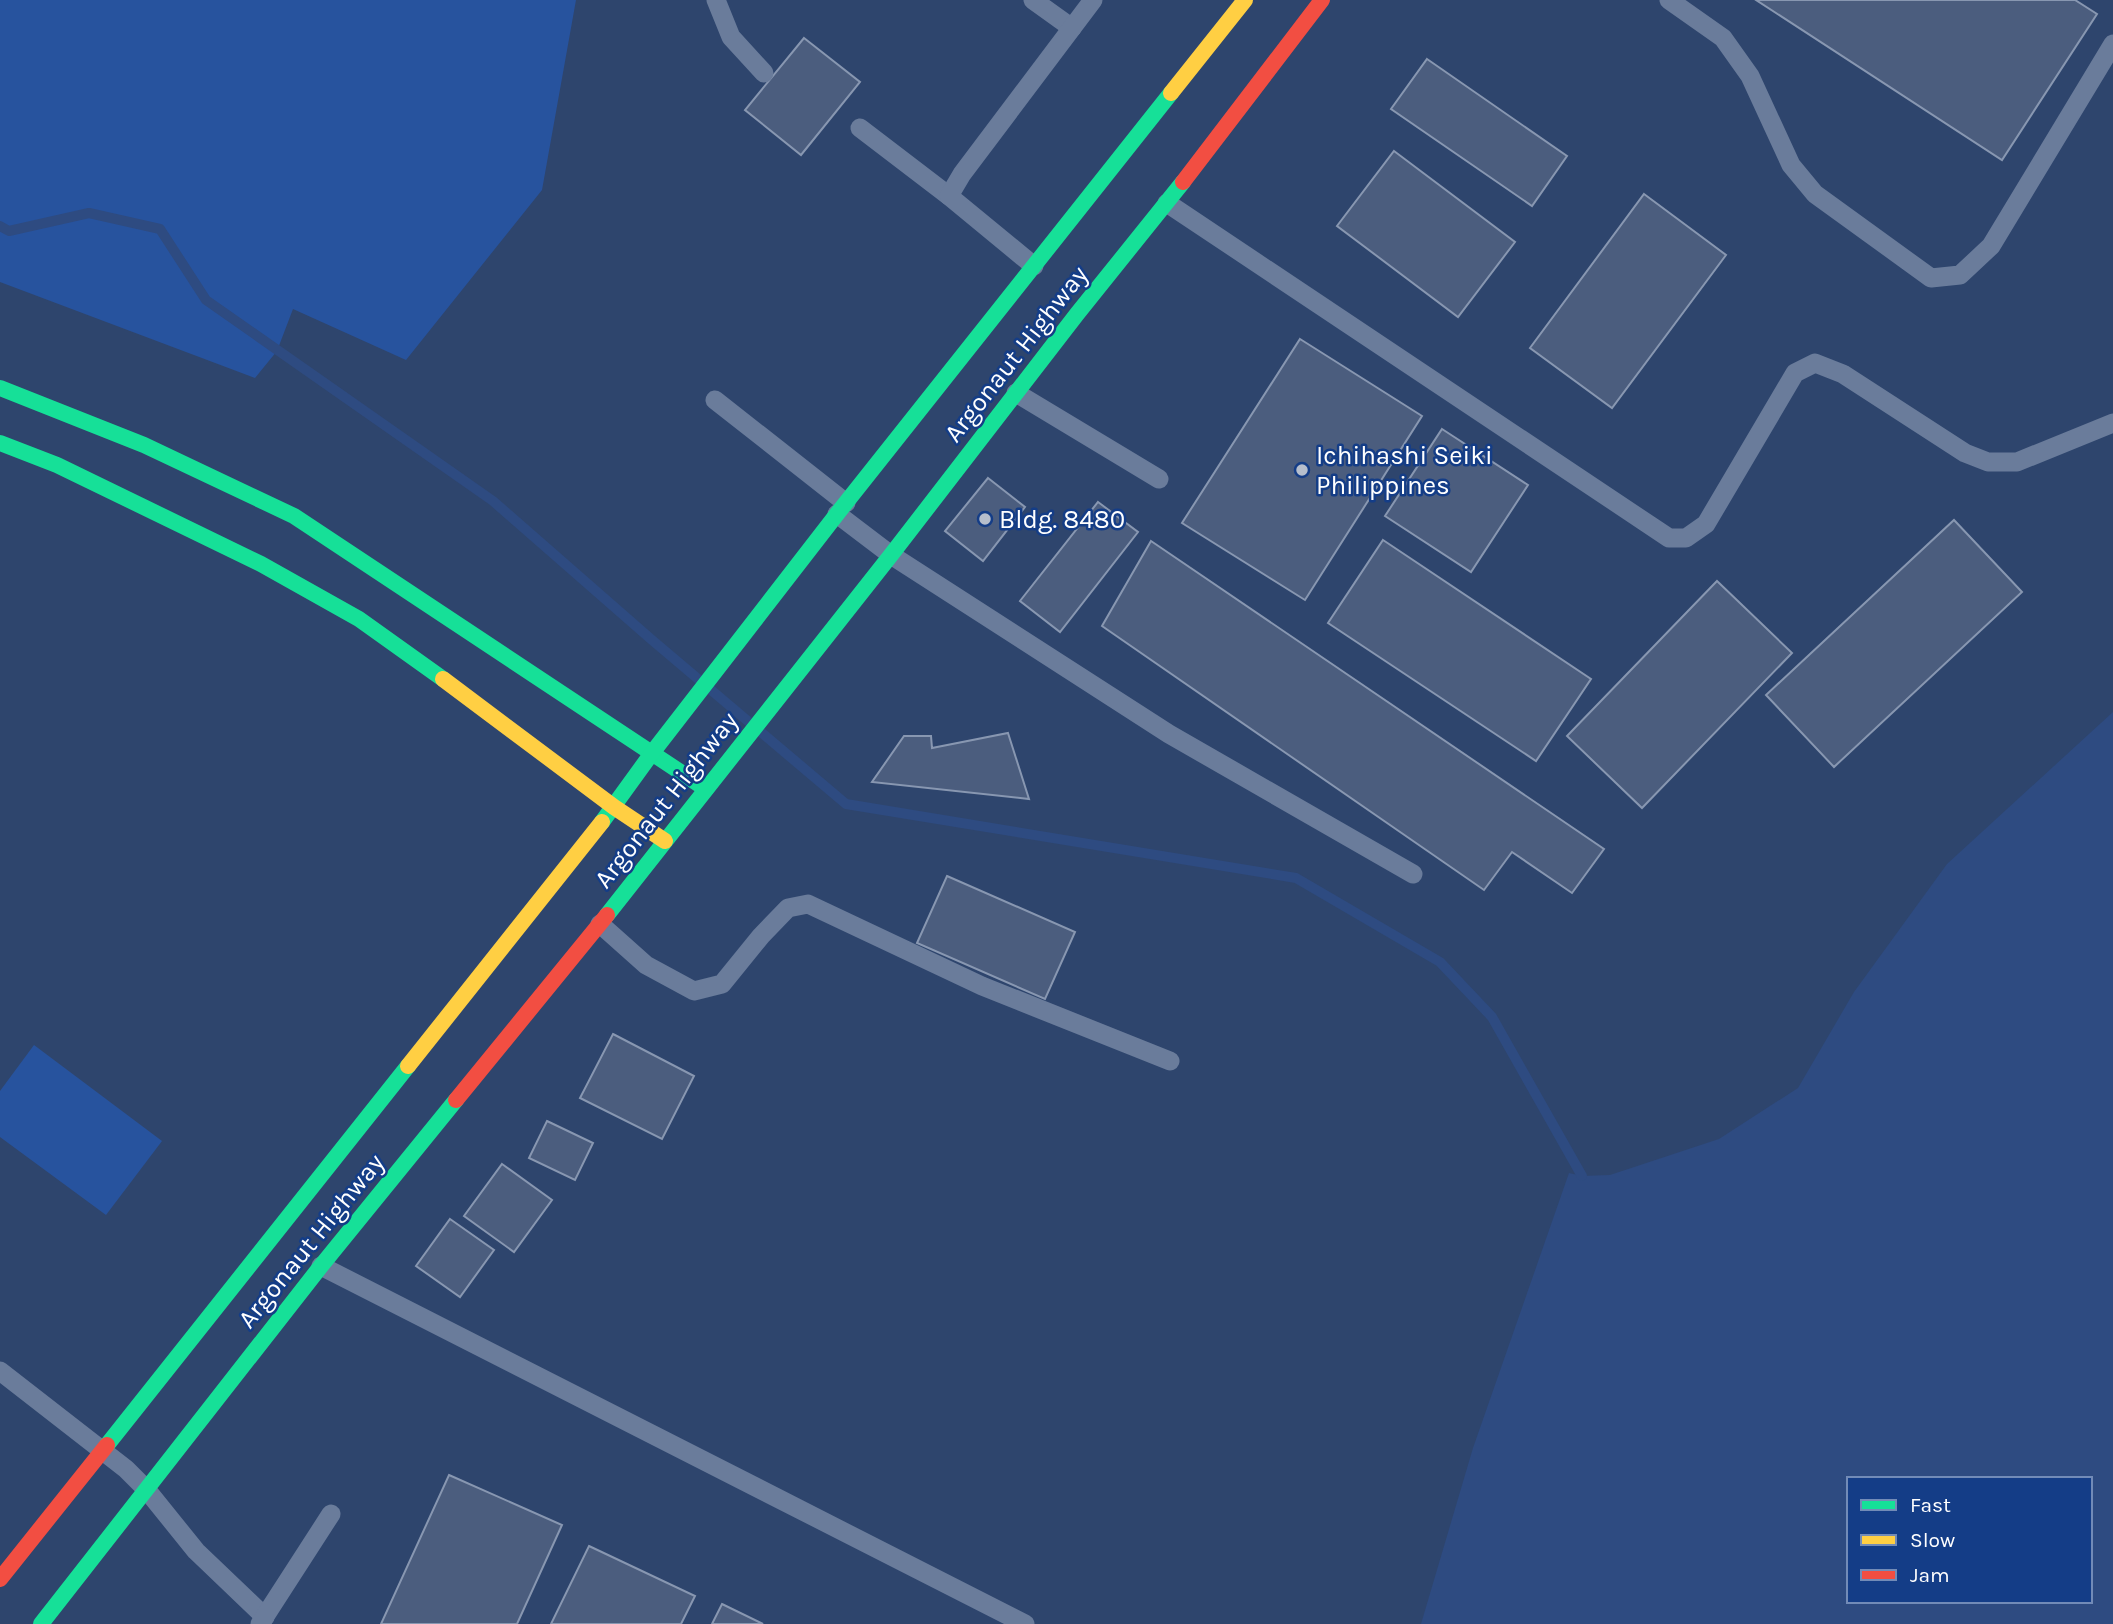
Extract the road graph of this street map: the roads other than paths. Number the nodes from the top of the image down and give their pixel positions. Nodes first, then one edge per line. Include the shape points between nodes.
1 (716, 0) edge
2 (1033, 0) edge
3 (1093, 0) edge
4 (1245, 0) edge
5 (1322, 0) edge
6 (1669, 0) edge
7 (1072, 28) junction
8 (2113, 44) edge
9 (764, 73) dead end
10 (860, 128) dead end
11 (949, 196) junction
12 (1167, 203) junction
13 (1034, 265) junction
14 (0, 388) edge
15 (1016, 393) junction
16 (715, 400) dead end
17 (2113, 423) edge
18 (0, 443) edge
19 (1159, 479) dead end
20 (841, 509) junction
21 (891, 555) junction
22 (652, 753) junction
23 (706, 789) junction
24 (614, 807) junction
25 (665, 841) junction
26 (1413, 874) dead end
27 (600, 924) junction
28 (1170, 1060) dead end
29 (321, 1266) junction
30 (0, 1371) edge
31 (102, 1450) junction
32 (146, 1489) junction
33 (331, 1514) dead end
34 (0, 1579) edge
35 (263, 1620) edge
36 (41, 1624) edge
37 (1026, 1624) edge

1 - 9 lane via 731,37
2 - 7 lane
3 - 7 lane
4 - 13 main road, Argonaut Highway
5 - 12 main road, Argonaut Highway
6 - 8 lane via 1723,38 1750,76 1791,165 1815,194 1931,278 1961,275 1991,246
7 - 11 lane
10 - 11 lane
11 - 13 lane
12 - 15 main road, Argonaut Highway
12 - 17 lane via 1669,538 1686,538 1706,524 1795,373 1815,363 1843,374 1965,453 1989,462 2017,462
13 - 20 main road, Argonaut Highway
14 - 22 main road via 144,445 294,516
15 - 19 lane
15 - 21 main road, Argonaut Highway
16 - 20 lane
18 - 24 main road via 57,465 225,547 359,619
20 - 21 lane
20 - 22 main road, Argonaut Highway
21 - 23 main road, Argonaut Highway
21 - 26 lane via 1169,734
22 - 23 main road
22 - 24 main road, Argonaut Highway
23 - 25 main road, Argonaut Highway
24 - 25 main road
24 - 31 main road, Argonaut Highway
25 - 27 main road, Argonaut Highway
27 - 28 lane via 646,965 694,991 722,984 788,908 808,904 982,986
27 - 29 main road, Argonaut Highway
29 - 32 main road, Argonaut Highway
29 - 37 lane
30 - 31 lane
31 - 32 lane
31 - 34 main road, Argonaut Highway
32 - 35 lane via 196,1551
32 - 36 main road, Argonaut Highway
33 - 35 lane

